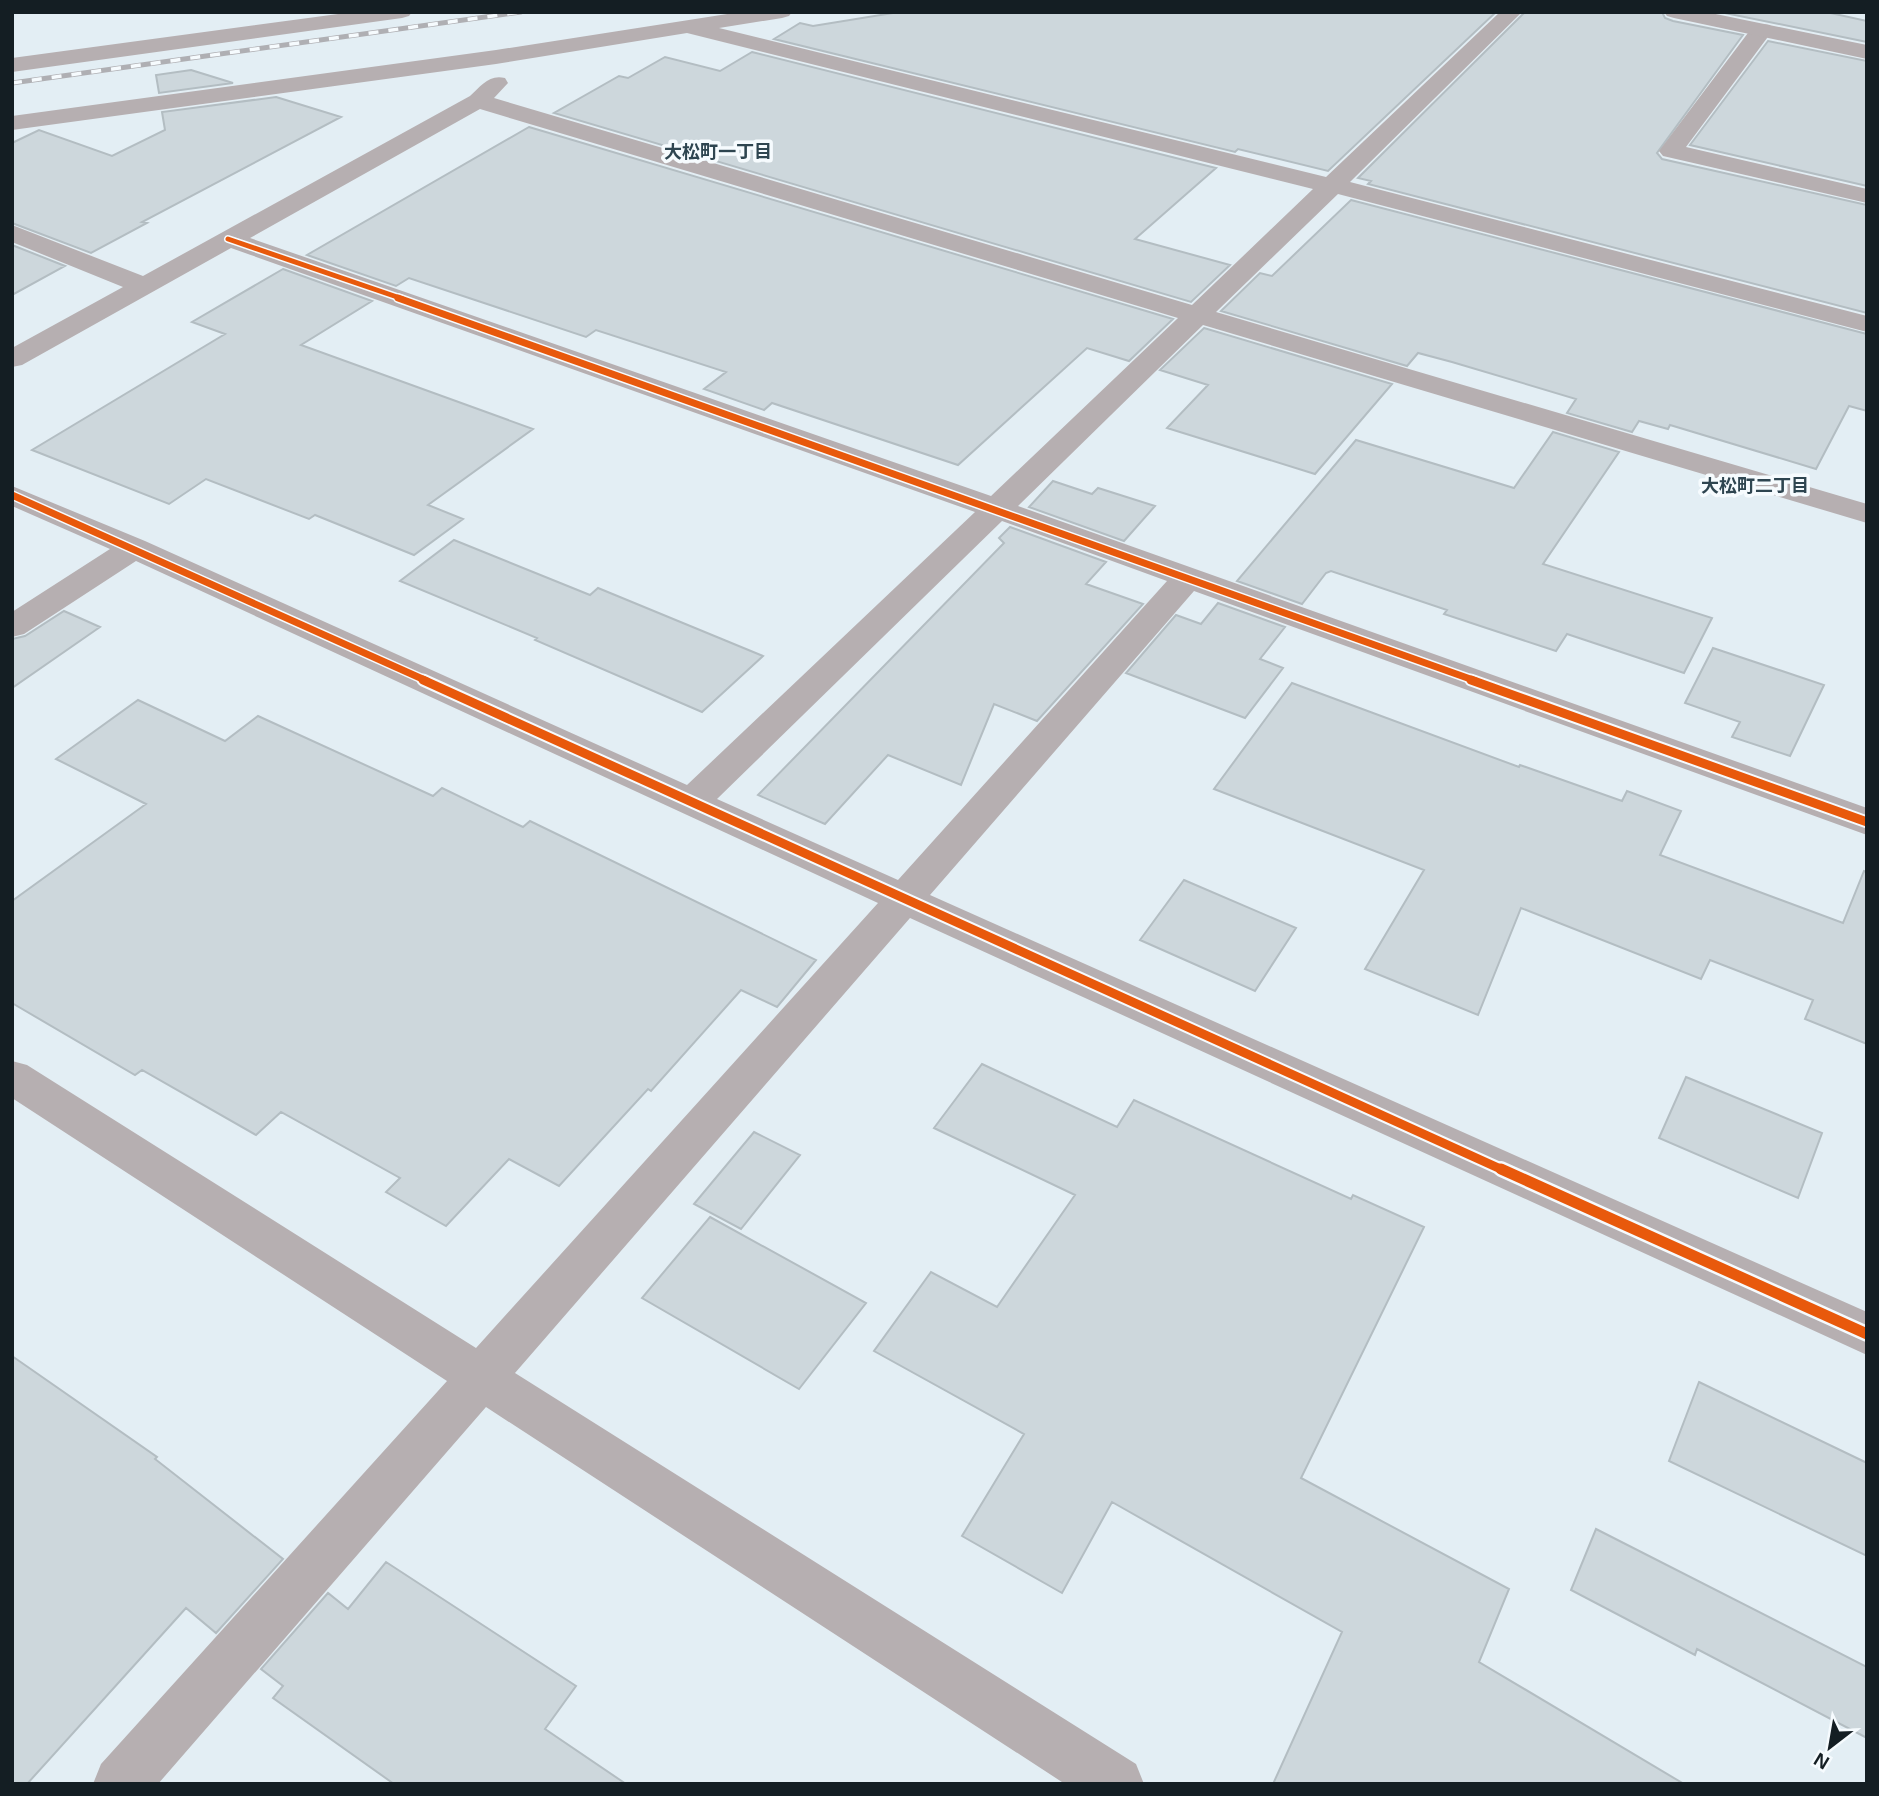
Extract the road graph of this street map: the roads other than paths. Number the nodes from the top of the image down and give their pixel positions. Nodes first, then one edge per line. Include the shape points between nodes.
1 (402, 12) edge
2 (782, 12) edge
3 (1512, 12) edge
4 (1674, 12) edge
5 (691, 28) junction
6 (1762, 30) junction
7 (1867, 52) edge
8 (496, 57) junction
9 (12, 65) edge
10 (478, 101) junction
11 (12, 123) edge
12 (1332, 185) junction
13 (1867, 196) edge
14 (12, 233) edge
15 (228, 239) junction
16 (145, 286) junction
17 (1198, 315) junction
18 (1867, 324) edge
19 (12, 359) edge
20 (12, 495) edge
21 (993, 510) junction
22 (1867, 514) edge
23 (134, 548) junction
24 (1187, 579) junction
25 (12, 626) edge
26 (692, 801) junction
27 (1867, 822) edge
28 (904, 899) junction
29 (12, 1077) edge
30 (1867, 1334) edge
31 (482, 1377) junction
32 (121, 1784) edge
33 (1116, 1784) edge

1 - 9 street
2 - 5 street
3 - 12 street
4 - 6 street
5 - 8 street
5 - 12 street
6 - 7 street
6 - 13 street via 1671,151
8 - 10 street via 497,83
8 - 11 street
10 - 15 street
10 - 17 street
12 - 17 street
12 - 18 street
14 - 16 street
15 - 16 street
15 - 21 street
16 - 19 street
17 - 21 street
17 - 22 street
20 - 23 street
21 - 24 street
21 - 26 street
23 - 25 street
23 - 26 street
24 - 27 street
24 - 28 street
26 - 28 street
28 - 30 street
28 - 31 street
29 - 31 street
31 - 32 street
31 - 33 street

